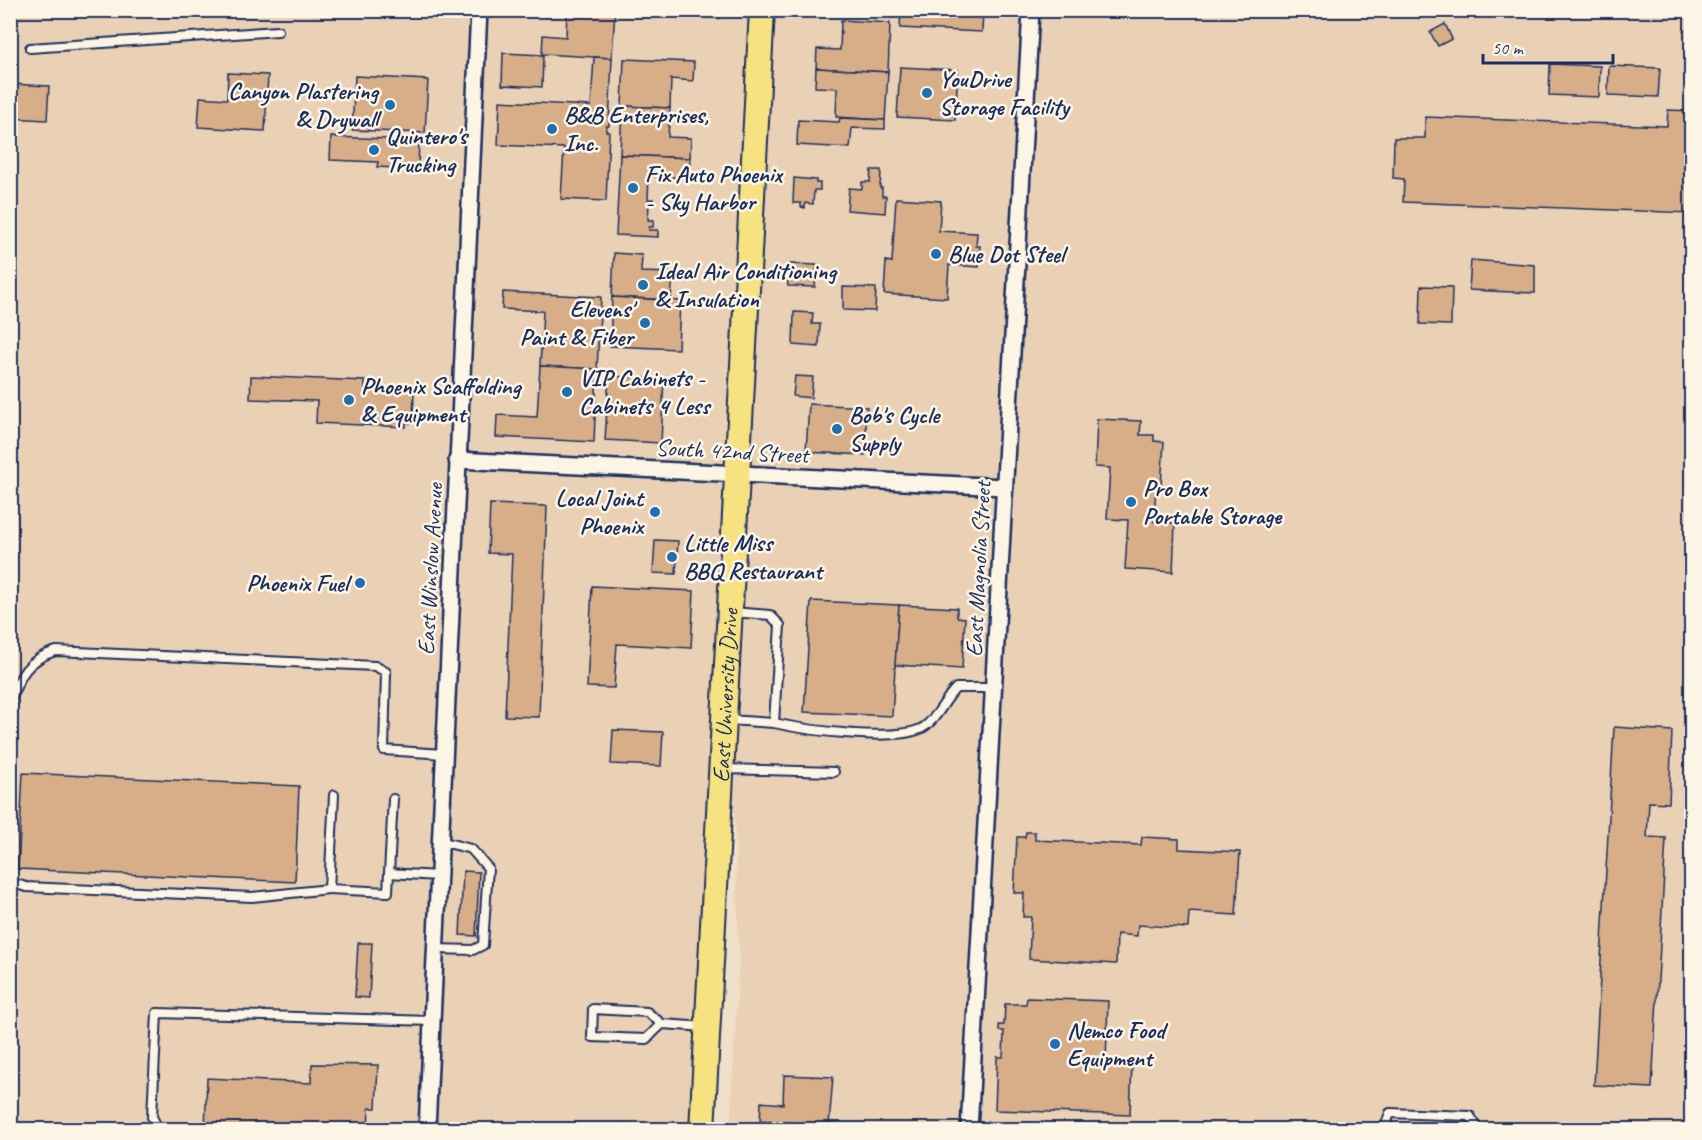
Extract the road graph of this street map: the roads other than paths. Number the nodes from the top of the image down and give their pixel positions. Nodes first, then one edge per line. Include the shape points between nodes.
1 (479, 10) edge
2 (762, 10) edge
3 (1032, 10) edge
4 (278, 31) dead end
5 (30, 48) dead end
6 (457, 460) junction
7 (737, 474) junction
8 (1005, 487) junction
9 (730, 612) junction
10 (993, 688) junction
11 (10, 702) edge
12 (725, 719) junction
13 (774, 723) junction
14 (444, 754) junction
15 (722, 769) junction
16 (834, 772) dead end
17 (334, 795) dead end
18 (393, 799) dead end
19 (440, 841) junction
20 (389, 873) junction
21 (438, 876) junction
22 (10, 882) edge
23 (329, 889) junction
24 (435, 949) junction
25 (432, 1021) junction
26 (662, 1024) junction
27 (707, 1027) junction
28 (159, 1130) edge
29 (427, 1130) edge
30 (702, 1130) edge
31 (969, 1130) edge
32 (1384, 1130) edge
33 (1479, 1130) edge

1 - 6 street, East Winslow Avenue
2 - 7 main road, East University Drive
3 - 8 street, East Magnolia Street
4 - 5 lane
6 - 7 street, South 42nd Street
6 - 14 street, East Winslow Avenue
7 - 8 street, South 42nd Street
7 - 9 main road, East University Drive
8 - 10 street, East Magnolia Street
9 - 12 main road, East University Drive
9 - 13 lane via 770,615 778,620
10 - 13 lane via 956,688 927,726 910,735 808,730
10 - 31 street, East Magnolia Street
11 - 14 lane via 24,670 43,655 56,651 375,666 386,672 384,750
12 - 13 lane
12 - 15 main road, East University Drive
14 - 19 street, East Winslow Avenue
15 - 16 lane
15 - 27 main road, East University Drive
17 - 23 lane
18 - 20 lane
19 - 21 street, East Winslow Avenue
19 - 24 lane via 471,849 488,867 485,932 483,945 473,950
20 - 21 lane
20 - 23 lane via 388,892
21 - 24 street, East Winslow Avenue
22 - 23 lane via 26,887 252,897
24 - 25 street, East Winslow Avenue
25 - 28 lane via 157,1013 152,1117
25 - 29 street, East Winslow Avenue
26 - 26 lane via 647,1012 593,1009 591,1037 646,1039
26 - 27 lane
27 - 30 main road, East University Drive
32 - 33 lane via 1390,1113 1470,1116

